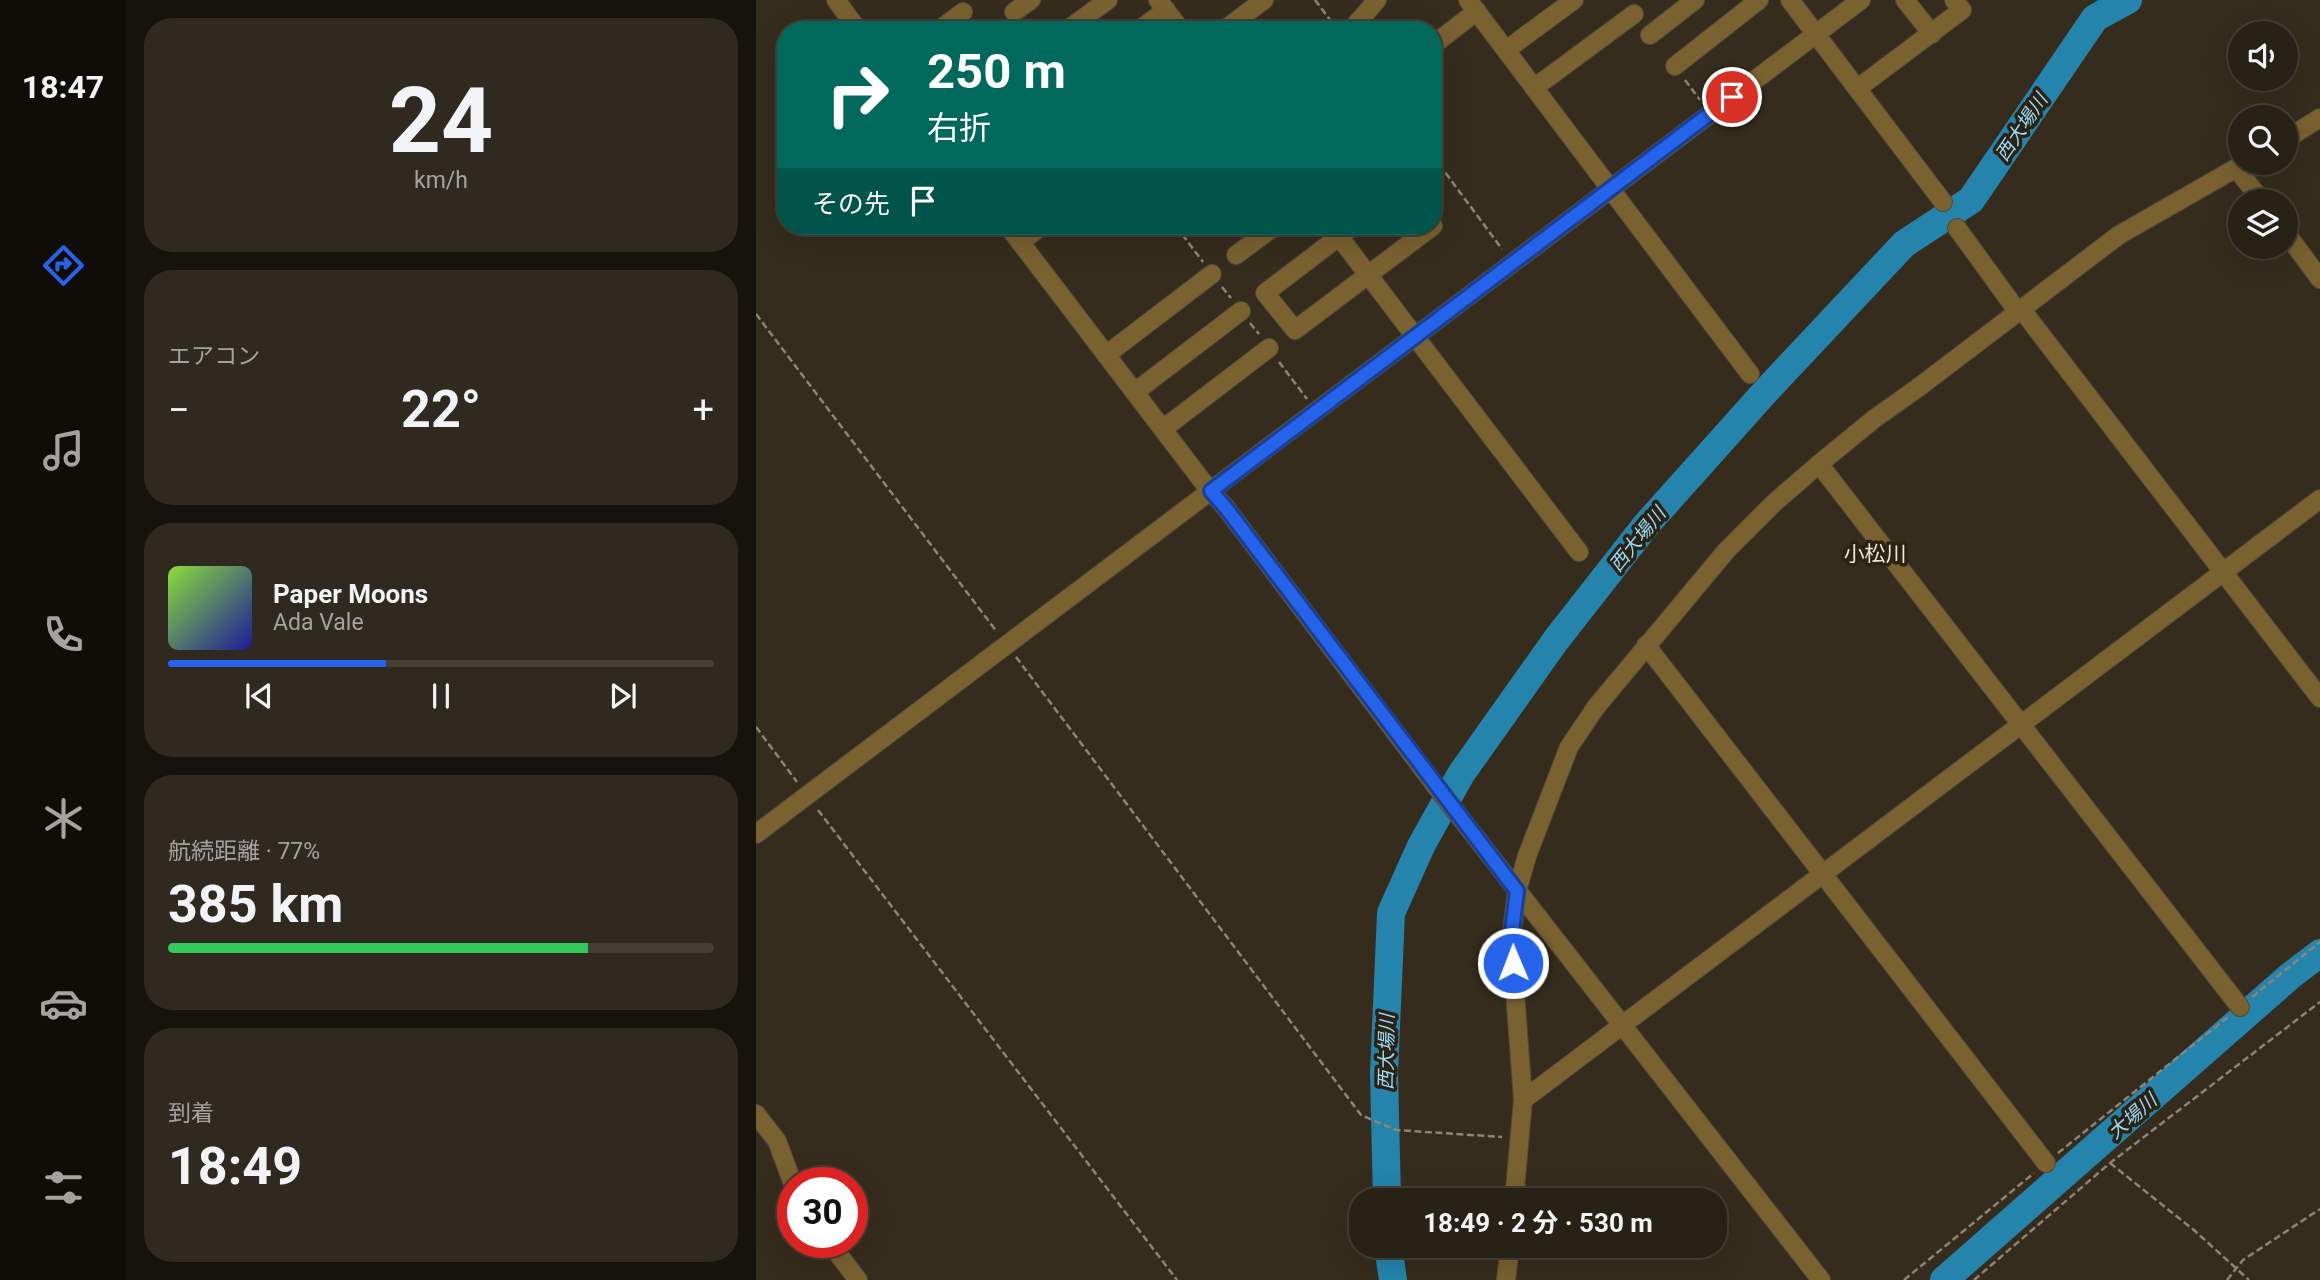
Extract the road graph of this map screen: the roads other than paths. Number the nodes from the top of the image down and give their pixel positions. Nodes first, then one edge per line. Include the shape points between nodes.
1 (836, 0) edge
2 (1031, 0) edge
3 (1108, 0) edge
4 (1264, 0) edge
5 (1377, 0) edge
6 (1574, 0) edge
7 (1695, 0) edge
8 (1759, 0) edge
9 (1790, 0) edge
10 (1861, 0) edge
11 (1905, 0) edge
12 (1954, 0) edge
13 (1164, 4) edge
14 (1473, 6) edge
15 (963, 12) dead end
16 (1014, 12) dead end
17 (1634, 14) dead end
18 (851, 21) edge
19 (951, 21) edge
20 (1080, 21) edge
21 (1148, 21) edge
22 (1175, 21) edge
23 (1236, 21) edge
24 (1359, 21) edge
25 (1816, 34) junction
26 (1932, 34) junction
27 (1650, 35) dead end
28 (1442, 36) edge
29 (1506, 50) junction
30 (1675, 66) dead end
31 (1534, 88) junction
32 (1858, 88) junction
33 (2320, 118) edge
34 (2298, 132) edge
35 (2228, 172) edge
36 (1610, 189) junction
37 (1943, 202) dead end
38 (1957, 228) dead end
39 (1015, 235) edge
40 (1030, 235) edge
41 (1263, 235) edge
42 (1335, 235) edge
43 (1346, 235) edge
44 (1420, 235) edge
45 (1020, 242) junction
46 (2298, 249) edge
47 (1236, 255) dead end
48 (1212, 274) dead end
49 (1369, 275) junction
50 (2320, 278) edge
51 (1241, 311) dead end
52 (2020, 311) junction
53 (1415, 337) junction
54 (1269, 348) dead end
55 (1106, 355) junction
56 (1750, 374) dead end
57 (1135, 392) junction
58 (1163, 429) junction
59 (1819, 464) junction
60 (1211, 491) junction
61 (2320, 499) edge
62 (1579, 552) dead end
63 (2223, 573) junction
64 (1646, 645) junction
65 (2320, 698) edge
66 (2021, 726) junction
67 (756, 834) edge
68 (1822, 873) junction
69 (1517, 891) junction
70 (2240, 1007) road end
71 (1623, 1025) junction
72 (1523, 1100) junction
73 (756, 1114) edge
74 (2046, 1163) road end
75 (787, 1167) edge
76 (1515, 1188) edge
77 (841, 1258) edge
78 (1509, 1258) edge
79 (858, 1280) edge
80 (1506, 1280) edge
81 (1821, 1280) edge

1 - 18 street
2 - 16 street
3 - 20 street
4 - 23 street
5 - 24 street
6 - 29 street
7 - 27 street
8 - 30 street
9 - 25 street
10 - 25 street
11 - 26 street
12 - 26 street via 1962,10
13 - 21 street
13 - 22 street
14 - 28 street
14 - 29 street
15 - 19 street
17 - 31 street
25 - 32 street
25 - 36 street
26 - 32 street
29 - 31 street
31 - 36 street
32 - 37 street
33 - 34 street
35 - 52 street via 2119,235
36 - 53 street
36 - 56 street
38 - 52 street
39 - 45 street
40 - 45 street
41 - 47 street
42 - 49 street via 1265,293 1295,330
43 - 49 street
44 - 49 street
45 - 55 street
46 - 50 street
48 - 55 street
49 - 53 street
51 - 57 street
52 - 59 street
52 - 63 street
53 - 60 street
53 - 62 street
54 - 58 street
55 - 57 street
57 - 58 street
58 - 60 street
59 - 64 street via 1726,551
59 - 66 street
60 - 67 street
60 - 69 street
61 - 63 street
63 - 65 street
63 - 66 street
64 - 68 street
64 - 69 street via 1569,747
66 - 68 street
66 - 70 street
68 - 71 street
68 - 74 street
69 - 71 street
69 - 72 street via 1511,939
71 - 72 street
71 - 81 street
72 - 76 street
73 - 75 street via 777,1141
77 - 79 street
78 - 80 street

